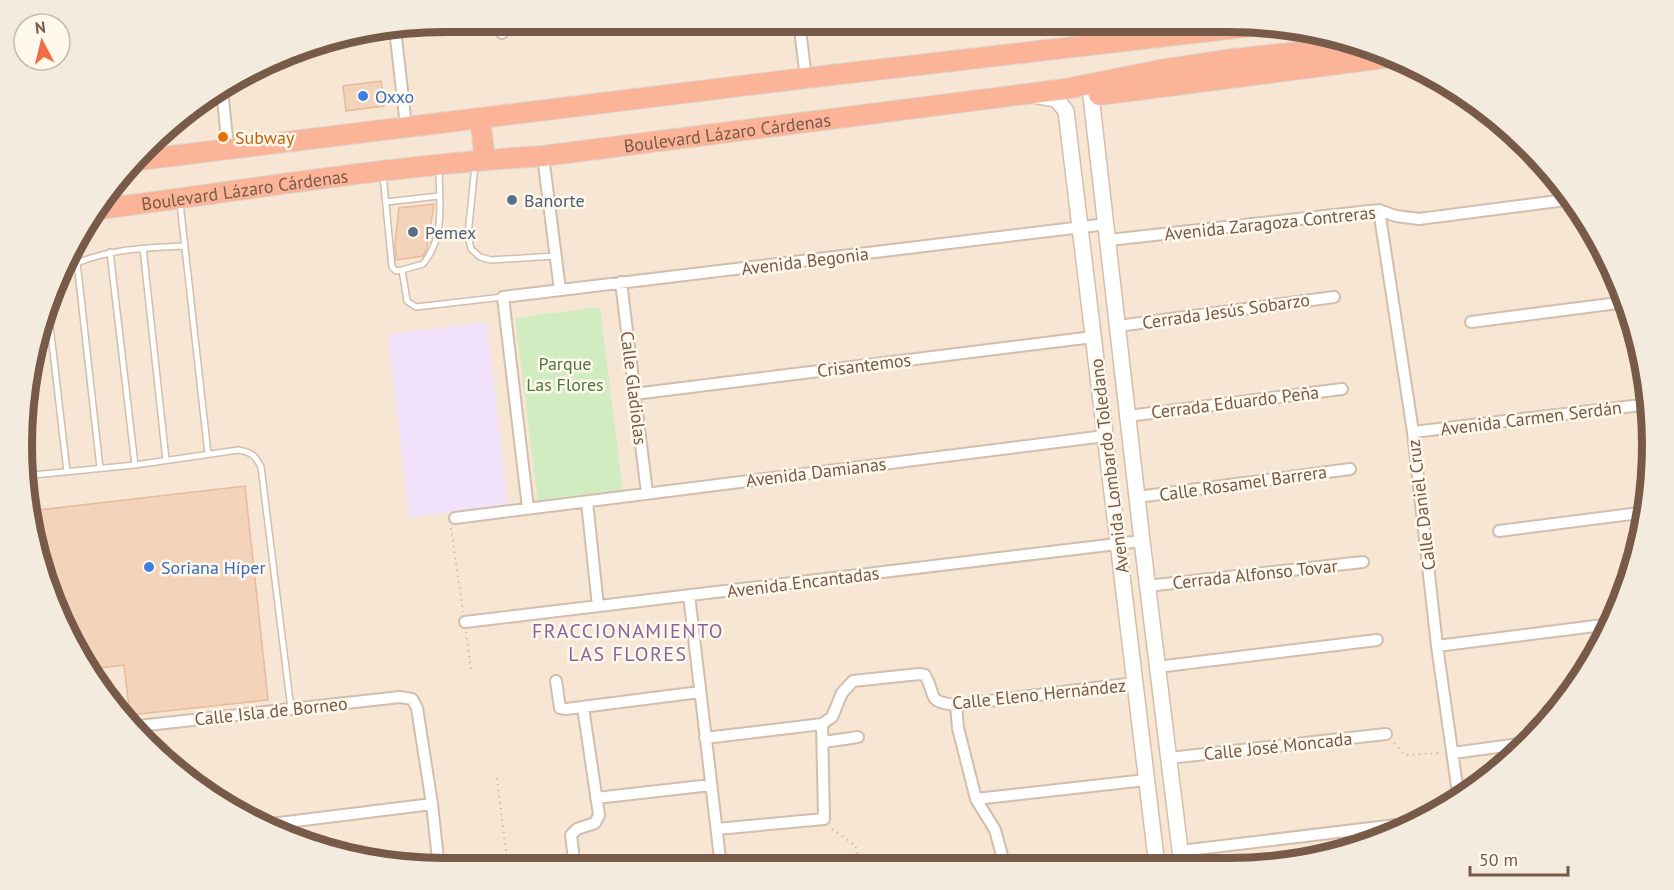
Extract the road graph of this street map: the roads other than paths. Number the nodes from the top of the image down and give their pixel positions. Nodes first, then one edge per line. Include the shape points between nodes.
1 (800, 32) edge
2 (1082, 32) edge
3 (1205, 32) edge
4 (396, 34) edge
5 (1340, 47) edge
6 (1046, 50) junction
7 (1377, 59) edge
8 (806, 78) junction
9 (1065, 89) junction
10 (1027, 94) junction
11 (223, 96) edge
12 (1091, 96) junction
13 (480, 118) junction
14 (406, 126) junction
15 (228, 148) junction
16 (543, 156) junction
17 (147, 159) edge
18 (480, 160) junction
19 (439, 164) junction
20 (383, 171) junction
21 (439, 196) junction
22 (180, 199) junction
23 (1562, 200) edge
24 (386, 202) junction
25 (106, 208) edge
26 (1379, 210) junction
27 (1107, 224) junction
28 (1080, 228) junction
29 (1109, 240) junction
30 (184, 246) junction
31 (143, 248) junction
32 (110, 252) junction
33 (555, 256) junction
34 (77, 262) junction
35 (73, 264) edge
36 (402, 270) junction
37 (621, 282) junction
38 (560, 290) junction
39 (503, 297) junction
40 (1334, 297) dead end
41 (1617, 303) edge
42 (1471, 322) dead end
43 (50, 324) edge
44 (1118, 326) junction
45 (1093, 336) junction
46 (1341, 389) dead end
47 (634, 394) junction
48 (1641, 405) edge
49 (1128, 416) junction
50 (1413, 432) junction
51 (1105, 436) junction
52 (208, 454) junction
53 (166, 460) junction
54 (135, 465) junction
55 (100, 468) junction
56 (1350, 469) dead end
57 (67, 472) junction
58 (32, 476) edge
59 (647, 493) junction
60 (1137, 497) junction
61 (586, 502) junction
62 (528, 508) junction
63 (1637, 513) edge
64 (455, 518) road end
65 (1499, 531) dead end
66 (1142, 541) junction
67 (1118, 543) junction
68 (1363, 562) dead end
69 (1147, 586) junction
70 (689, 596) junction
71 (598, 606) junction
72 (465, 622) road end
73 (1601, 625) edge
74 (1377, 640) dead end
75 (1437, 646) junction
76 (1157, 668) junction
77 (556, 681) dead end
78 (1135, 683) junction
79 (700, 692) junction
80 (956, 705) junction
81 (583, 708) junction
82 (291, 709) junction
83 (822, 724) junction
84 (142, 726) edge
85 (1386, 734) road end
86 (858, 737) dead end
87 (705, 738) junction
88 (824, 742) junction
89 (1513, 745) edge
90 (1453, 753) junction
91 (1169, 758) junction
92 (1146, 780) junction
93 (711, 785) junction
94 (1458, 790) edge
95 (596, 798) junction
96 (976, 799) junction
97 (432, 804) junction
98 (278, 823) edge
99 (1389, 826) edge
100 (717, 829) junction
101 (438, 858) edge
102 (574, 858) edge
103 (720, 858) edge
104 (1003, 858) edge
105 (1156, 858) edge
106 (1181, 858) edge

1 - 8 street
2 - 6 highway
3 - 6 highway
4 - 14 street
5 - 9 highway, Boulevard Lázaro Cárdenas via 1234,58
6 - 8 highway
7 - 12 highway
8 - 13 highway
9 - 10 highway, Boulevard Lázaro Cárdenas
9 - 12 highway
10 - 16 highway, Boulevard Lázaro Cárdenas
10 - 28 main road, Avenida Lombardo Toledano via 1056,99 1066,111
11 - 15 street
12 - 27 main road, Avenida Lombardo Toledano
13 - 14 highway
13 - 18 highway
14 - 15 highway
15 - 17 highway
16 - 18 highway, Boulevard Lázaro Cárdenas
16 - 33 street
18 - 19 highway, Boulevard Lázaro Cárdenas
18 - 33 lane via 468,235 471,249 491,260
19 - 20 highway, Boulevard Lázaro Cárdenas
19 - 21 lane
20 - 22 highway, Boulevard Lázaro Cárdenas
20 - 24 lane
21 - 24 lane
21 - 36 lane via 440,227 433,250 423,264
22 - 25 highway, Boulevard Lázaro Cárdenas
22 - 30 lane
23 - 26 street, Avenida Zaragoza Contreras via 1419,219
24 - 36 lane via 392,267
26 - 29 street, Avenida Zaragoza Contreras
26 - 50 street, Calle Daniel Cruz
27 - 28 street, Avenida Begonia
27 - 29 main road, Avenida Lombardo Toledano
28 - 37 street, Avenida Begonia
28 - 45 main road, Avenida Lombardo Toledano
29 - 44 main road, Avenida Lombardo Toledano
30 - 31 lane
30 - 52 lane
31 - 32 lane
31 - 53 lane
32 - 34 lane
32 - 54 lane
33 - 38 street
34 - 35 lane
34 - 55 lane
36 - 39 lane via 407,301 416,307
37 - 38 street, Avenida Begonia
37 - 47 street, Calle Gladiolas
38 - 39 street, Avenida Begonia
39 - 62 street
40 - 44 street, Cerrada Jesús Sobarzo
41 - 42 street
43 - 57 lane
44 - 49 main road, Avenida Lombardo Toledano
45 - 47 street, Crisantemos
45 - 51 main road, Avenida Lombardo Toledano
46 - 49 street, Cerrada Eduardo Peña
47 - 59 street, Calle Gladiolas
48 - 50 street, Avenida Carmen Serdán
49 - 60 main road, Avenida Lombardo Toledano
50 - 75 street, Calle Daniel Cruz
51 - 59 street, Avenida Damianas
51 - 67 main road, Avenida Lombardo Toledano
52 - 53 lane
52 - 82 lane via 249,452 261,467
53 - 54 lane
54 - 55 lane
55 - 57 lane
56 - 60 street, Calle Rosamel Barrera
57 - 58 lane
59 - 61 street, Avenida Damianas
60 - 66 main road, Avenida Lombardo Toledano
61 - 62 street, Avenida Damianas
61 - 71 street
62 - 64 street, Avenida Damianas
63 - 65 street
66 - 67 street, Avenida Encantadas
66 - 69 main road, Avenida Lombardo Toledano
67 - 70 street, Avenida Encantadas
67 - 78 main road, Avenida Lombardo Toledano
68 - 69 street, Cerrada Alfonso Tovar
69 - 76 main road, Avenida Lombardo Toledano
70 - 71 street, Avenida Encantadas
70 - 79 street
71 - 72 street, Avenida Encantadas
73 - 75 street
74 - 76 street
75 - 90 street, Calle Daniel Cruz
76 - 91 main road, Avenida Lombardo Toledano
77 - 81 street via 560,708
78 - 80 street, Calle Eleno Hernández
78 - 92 main road, Avenida Lombardo Toledano
79 - 81 street
79 - 87 street
80 - 83 street, Calle Eleno Hernández via 936,700 925,675 853,681 842,693 832,717
80 - 96 street
81 - 95 street
82 - 84 street, Calle Isla de Borneo
82 - 97 street, Calle Isla de Borneo via 412,699 417,708
83 - 87 street
83 - 88 street
85 - 91 street, Calle José Moncada
86 - 88 street
87 - 93 street
88 - 100 street via 824,819
89 - 90 street
90 - 94 street, Calle Daniel Cruz
91 - 106 main road, Avenida Lombardo Toledano
92 - 96 street
92 - 105 main road, Avenida Lombardo Toledano
93 - 95 street
93 - 100 street
95 - 102 street via 599,815 595,823 573,831
96 - 104 street via 995,830
97 - 98 street
97 - 101 street
99 - 106 street
100 - 103 street

